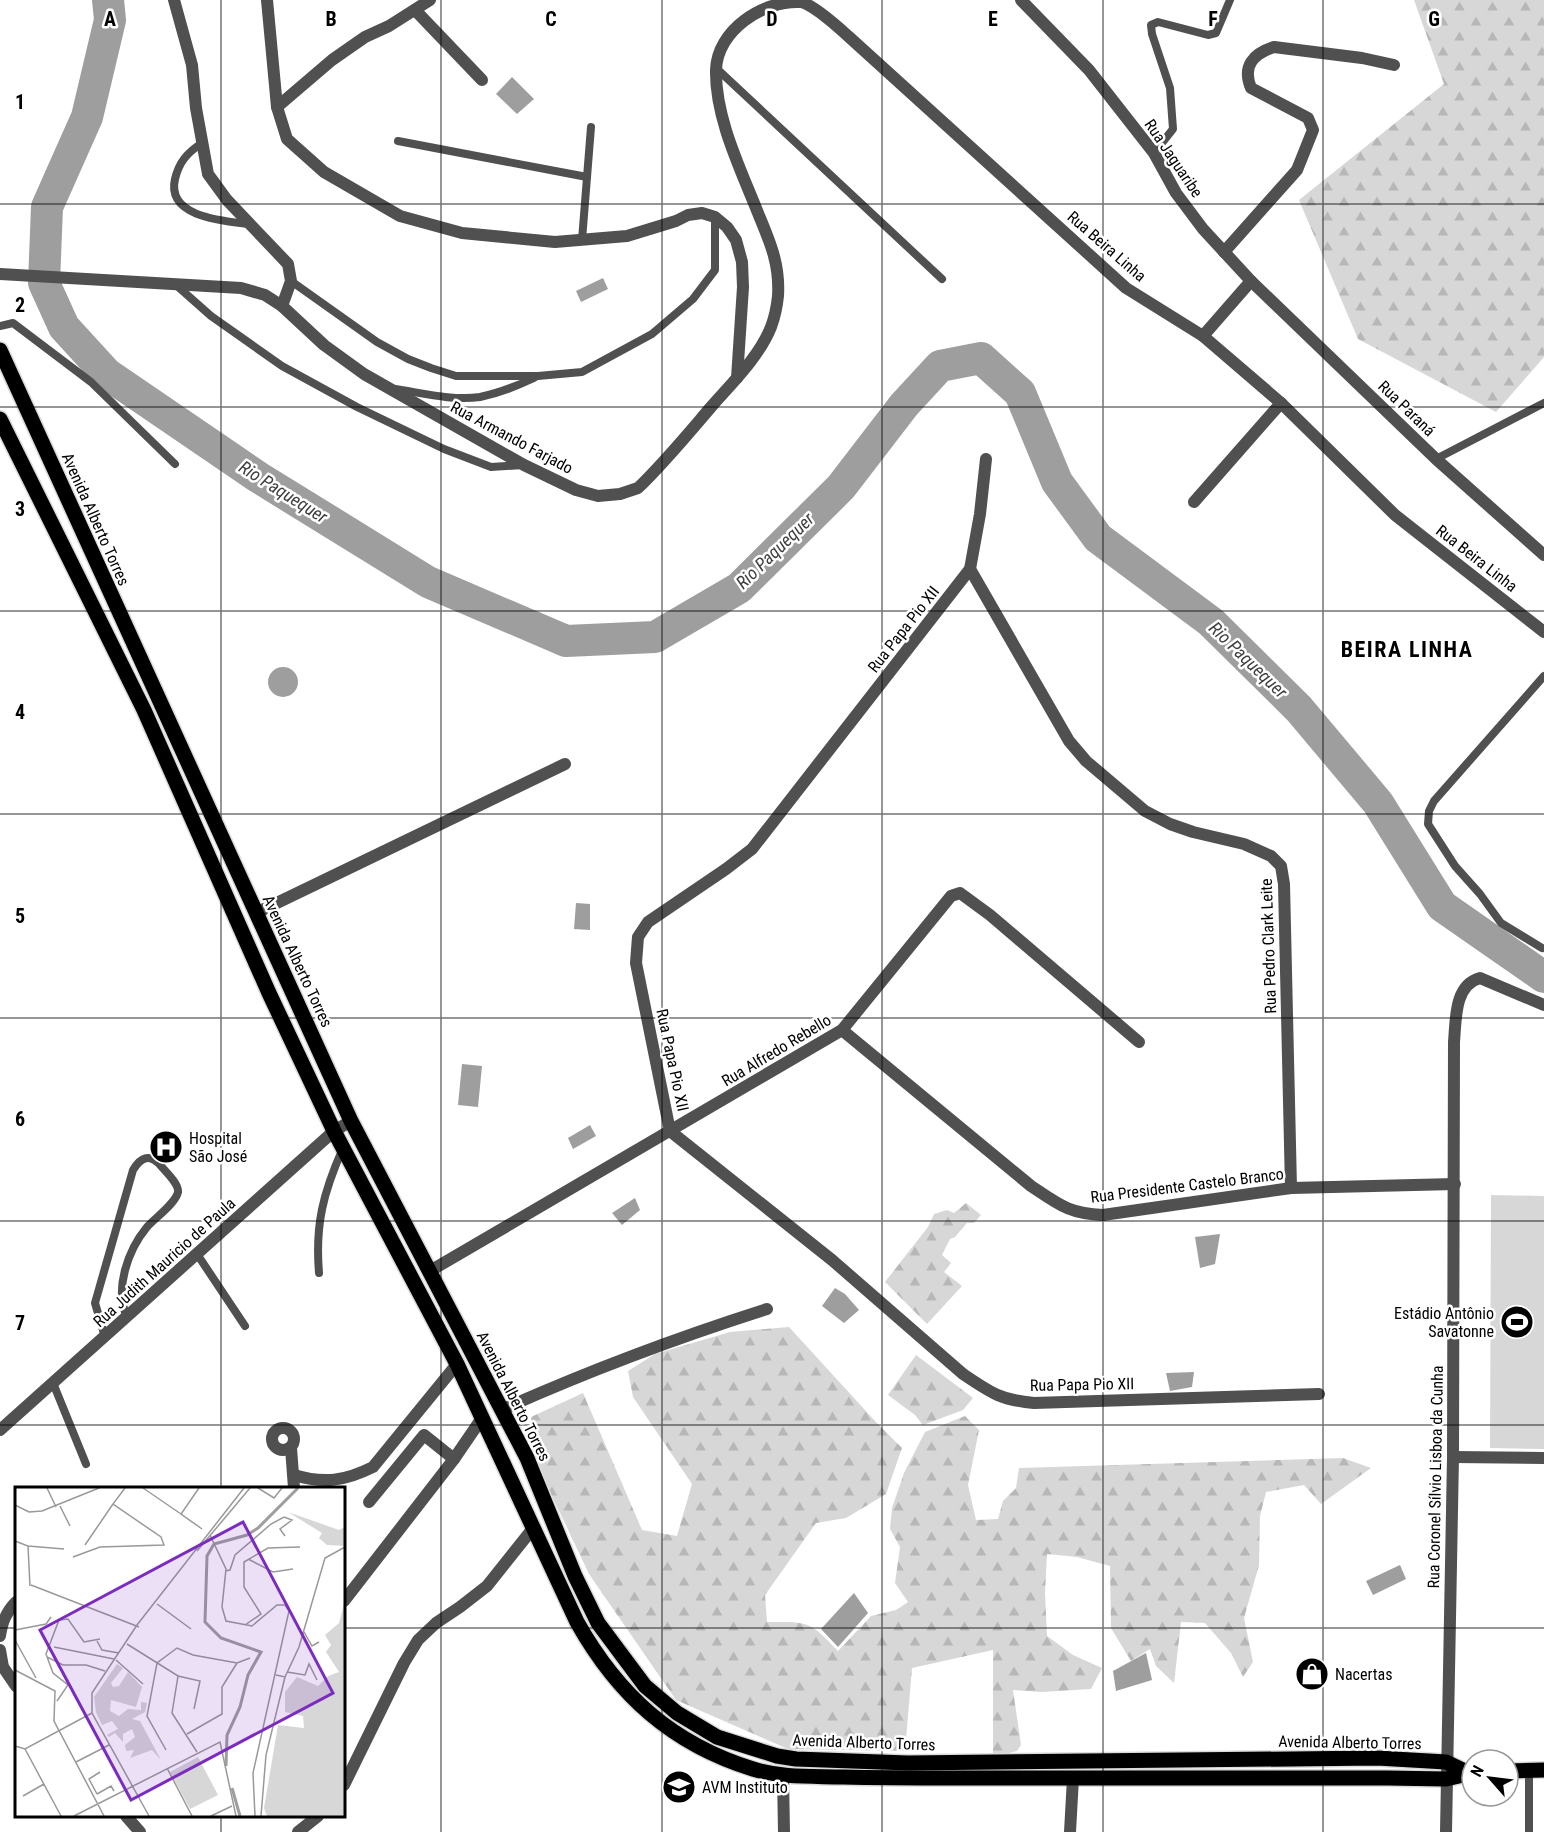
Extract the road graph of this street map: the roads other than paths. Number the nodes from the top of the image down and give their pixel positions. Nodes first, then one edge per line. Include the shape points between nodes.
1 (174, 0) edge
2 (267, 0) edge
3 (430, 0) edge
4 (1021, 0) edge
5 (1230, 0) edge
6 (416, 10) junction
7 (1394, 65) dead end
8 (716, 68) junction
9 (482, 80) dead end
10 (277, 107) junction
11 (591, 127) dead end
12 (398, 141) dead end
13 (202, 143) junction
14 (1154, 153) junction
15 (587, 177) junction
16 (715, 217) junction
17 (252, 224) junction
18 (582, 240) junction
19 (1224, 252) junction
20 (3, 274) edge
21 (942, 279) dead end
22 (291, 281) junction
23 (1251, 281) junction
24 (176, 284) junction
25 (282, 306) junction
26 (0, 326) edge
27 (1203, 336) junction
28 (0, 350) edge
29 (538, 376) junction
30 (737, 378) junction
31 (388, 388) junction
32 (1281, 403) junction
33 (1544, 404) edge
34 (0, 419) edge
35 (986, 459) dead end
36 (1436, 459) junction
37 (175, 464) dead end
38 (524, 465) junction
39 (1194, 502) dead end
40 (1544, 555) edge
41 (970, 569) junction
42 (1544, 632) edge
43 (1544, 676) edge
44 (565, 764) dead end
45 (256, 913) junction
46 (1542, 948) dead end
47 (1544, 1005) edge
48 (842, 1030) junction
49 (1139, 1042) dead end
50 (351, 1121) junction
51 (334, 1131) junction
52 (670, 1131) junction
53 (343, 1148) junction
54 (1455, 1184) junction
55 (1291, 1188) junction
56 (197, 1254) junction
57 (430, 1271) junction
58 (319, 1273) dead end
59 (767, 1309) dead end
60 (127, 1317) junction
61 (245, 1326) dead end
62 (105, 1337) junction
63 (457, 1364) junction
64 (53, 1383) junction
65 (1319, 1394) dead end
66 (501, 1410) junction
67 (482, 1418) junction
68 (0, 1430) edge
69 (291, 1449) dead end
70 (1453, 1457) junction
71 (1544, 1458) edge
72 (454, 1459) junction
73 (86, 1464) dead end
74 (294, 1475) junction
75 (294, 1487) edge
76 (369, 1502) dead end
77 (534, 1527) junction
78 (348, 1588) edge
79 (15, 1603) edge
80 (0, 1636) edge
81 (0, 1650) edge
82 (15, 1685) edge
83 (1446, 1762) junction
84 (1460, 1768) edge
85 (1536, 1770) edge
86 (1520, 1771) edge
87 (783, 1776) junction
88 (1460, 1776) edge
89 (1073, 1778) junction
90 (1446, 1779) junction
91 (345, 1783) edge
92 (128, 1817) edge
93 (316, 1817) edge
94 (140, 1832) edge
95 (298, 1832) edge
96 (783, 1832) edge
97 (1070, 1832) edge
98 (1446, 1832) edge
99 (1529, 1832) edge

1 - 13 street via 192,65
2 - 10 street
3 - 6 street
4 - 14 street, Rua Jaguaribe via 1089,70
5 - 14 lane via 1216,33 1158,22 1151,25 1170,88 1173,129
6 - 9 street
6 - 10 street via 332,60
7 - 19 street via 1274,47 1261,51 1250,62 1246,77 1251,87 1308,118 1313,130 1297,170
8 - 21 lane
8 - 27 street, Rua Beira Linha via 722,44 746,15 778,1 802,2 842,31 1126,288
8 - 30 street, Rua Armando Farjado via 717,90 732,148 776,257 778,297 771,327
10 - 18 street via 287,139 309,160 343,185 400,216 462,233 555,242
11 - 15 lane
12 - 15 lane
13 - 17 street via 208,174
13 - 17 lane via 181,161 173,189 177,200 186,209 204,215
14 - 19 street, Rua Jaguaribe via 1176,193
15 - 18 lane
16 - 18 street via 702,213 688,215 627,237
16 - 29 lane via 715,270 693,299 652,333 582,372
16 - 30 street via 736,240 742,262
17 - 22 street via 288,264
19 - 23 street, Rua Jaguaribe
20 - 24 street, Rua Armando Farjado
22 - 25 street
22 - 29 lane via 377,342 431,368 456,376
23 - 27 street
23 - 36 street, Rua Paraná
24 - 25 street, Rua Armando Farjado via 242,288 265,294
24 - 38 lane via 211,316 282,366 357,407 491,467
25 - 31 street, Rua Armando Farjado via 324,345
26 - 37 lane via 13,323 92,382
27 - 32 street, Rua Beira Linha
28 - 45 main road, Avenida Alberto Torres
29 - 31 lane via 513,388 478,397
30 - 38 street, Rua Armando Farjado via 638,488 598,496
31 - 38 street, Rua Armando Farjado
32 - 39 street
32 - 42 street, Rua Beira Linha via 1395,515
33 - 36 lane
34 - 51 main road, Avenida Alberto Torres via 144,710
35 - 41 street, Rua Papa Pio XII
36 - 40 street, Rua Paraná
41 - 52 street, Rua Papa Pio XII via 752,849 648,922 638,937 636,963
41 - 55 street, Rua Pedro Clark Leite via 1069,741 1086,761 1145,811 1193,832 1244,844 1271,856 1281,866
43 - 46 lane via 1434,801 1428,824 1455,866 1501,923
44 - 45 street
45 - 50 main road, Avenida Alberto Torres
47 - 54 street, Rua Coronel Sílvio Lisboa da Cunha via 1480,978 1465,985 1454,1042
48 - 49 street, Rua Alfredo Rebello via 951,896 960,893
48 - 52 street, Rua Alfredo Rebello
48 - 55 street, Rua Presidente Castelo Branco via 1031,1186 1059,1205 1082,1214 1103,1215
50 - 51 street, Rua Judith Mauricio de Paula
50 - 57 main road, Avenida Alberto Torres
51 - 53 main road, Avenida Alberto Torres
51 - 56 street, Rua Judith Mauricio de Paula
52 - 57 street, Rua Alfredo Rebello
52 - 65 street, Rua Papa Pio XII via 832,1260 963,1374 1010,1401
53 - 58 lane via 330,1177 319,1222
53 - 63 main road, Avenida Alberto Torres
54 - 55 street, Rua Presidente Castelo Branco
54 - 70 street, Rua Coronel Sílvio Lisboa da Cunha
56 - 60 street, Rua Judith Mauricio de Paula
56 - 61 lane
57 - 66 main road, Avenida Alberto Torres
59 - 66 street via 622,1359
60 - 62 street, Rua Judith Mauricio de Paula
60 - 62 lane via 122,1307 122,1284 130,1256 146,1228 178,1192 152,1157 138,1160 133,1170 95,1303
62 - 64 street, Rua Judith Mauricio de Paula
63 - 67 main road, Avenida Alberto Torres
63 - 74 street via 373,1467 356,1476 334,1480 315,1481
64 - 68 street, Rua Judith Mauricio de Paula
64 - 73 lane
66 - 83 main road, Avenida Alberto Torres via 527,1458 598,1623 645,1686 677,1713 717,1737 777,1756 828,1761 1377,1758
67 - 72 street
67 - 77 main road, Avenida Alberto Torres
69 - 74 street
70 - 71 street
70 - 83 street, Rua Coronel Sílvio Lisboa da Cunha
72 - 76 street via 424,1435
72 - 78 street
74 - 75 street
77 - 87 main road, Avenida Alberto Torres via 586,1638 640,1705 662,1725 719,1756
77 - 91 street via 487,1586 418,1640
79 - 80 street via 1,1624
81 - 82 street via 3,1667
83 - 84 main road, Avenida Alberto Torres
83 - 90 street, Rua Coronel Sílvio Lisboa da Cunha
85 - 86 main road
85 - 99 lane
87 - 89 main road, Avenida Alberto Torres
87 - 96 street
88 - 90 main road, Avenida Alberto Torres
89 - 90 main road, Avenida Alberto Torres
89 - 97 street
90 - 98 street, Rua Coronel Sílvio Lisboa da Cunha
92 - 94 street
93 - 95 street

